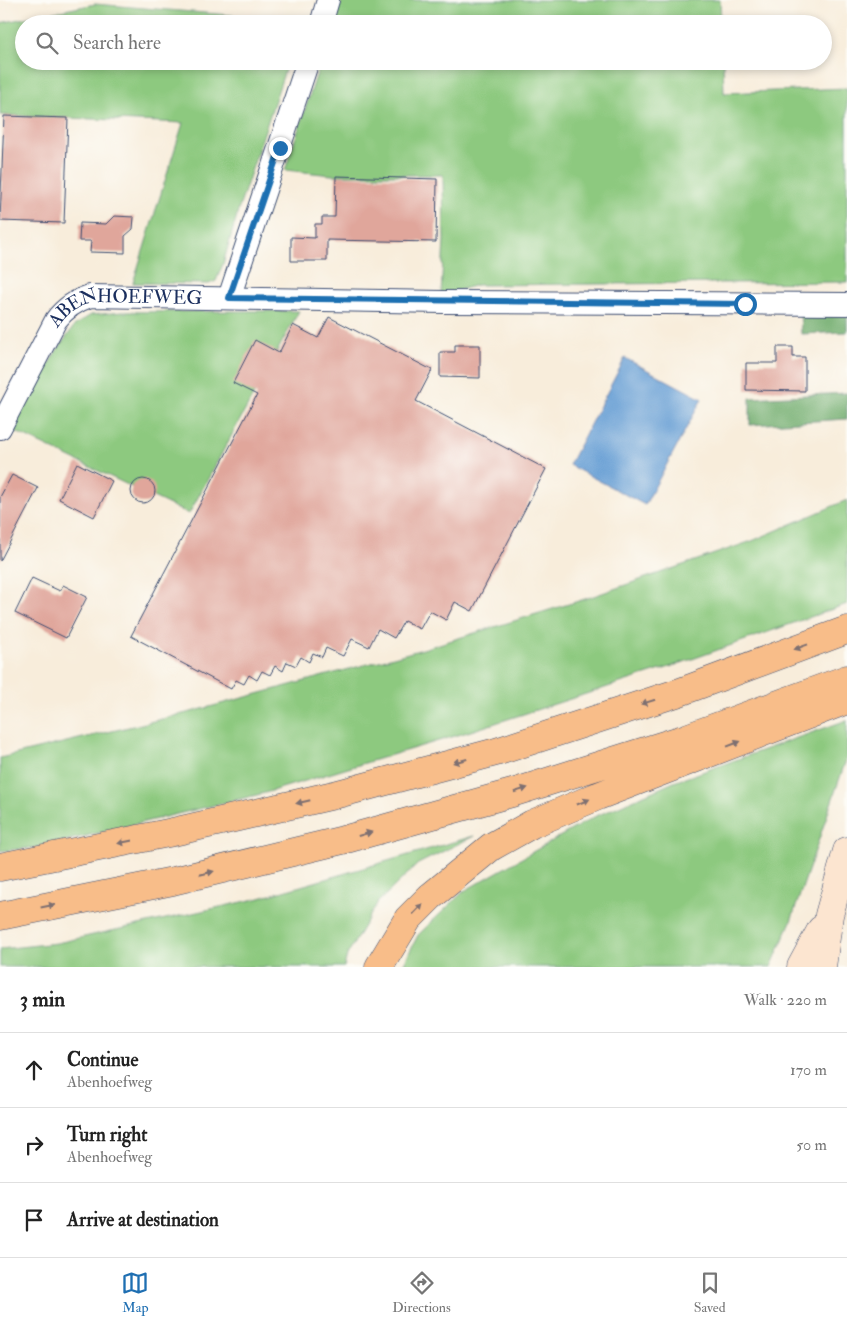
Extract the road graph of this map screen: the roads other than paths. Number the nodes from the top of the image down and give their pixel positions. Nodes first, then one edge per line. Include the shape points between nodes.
1 (328, 0) edge
2 (324, 15) edge
3 (305, 70) edge
4 (229, 298) junction
5 (847, 304) edge
6 (0, 428) edge
7 (847, 630) edge
8 (839, 692) edge
9 (847, 852) edge
10 (0, 867) edge
11 (0, 916) edge
12 (829, 916) junction
13 (379, 967) edge
14 (801, 967) edge
15 (822, 967) edge

1 - 2 street
3 - 4 street, ABENHOEFWEG
4 - 5 street, ABENHOEFWEG
4 - 6 street, ABENHOEFWEG via 97,295 72,303 56,320
7 -> 10 highway via 680,692 496,752 334,795
11 -> 8 highway via 173,881 343,840 512,793
13 -> 8 highway via 408,919 491,847 532,824
9 - 12 main road
12 - 14 main road
12 - 15 main road

